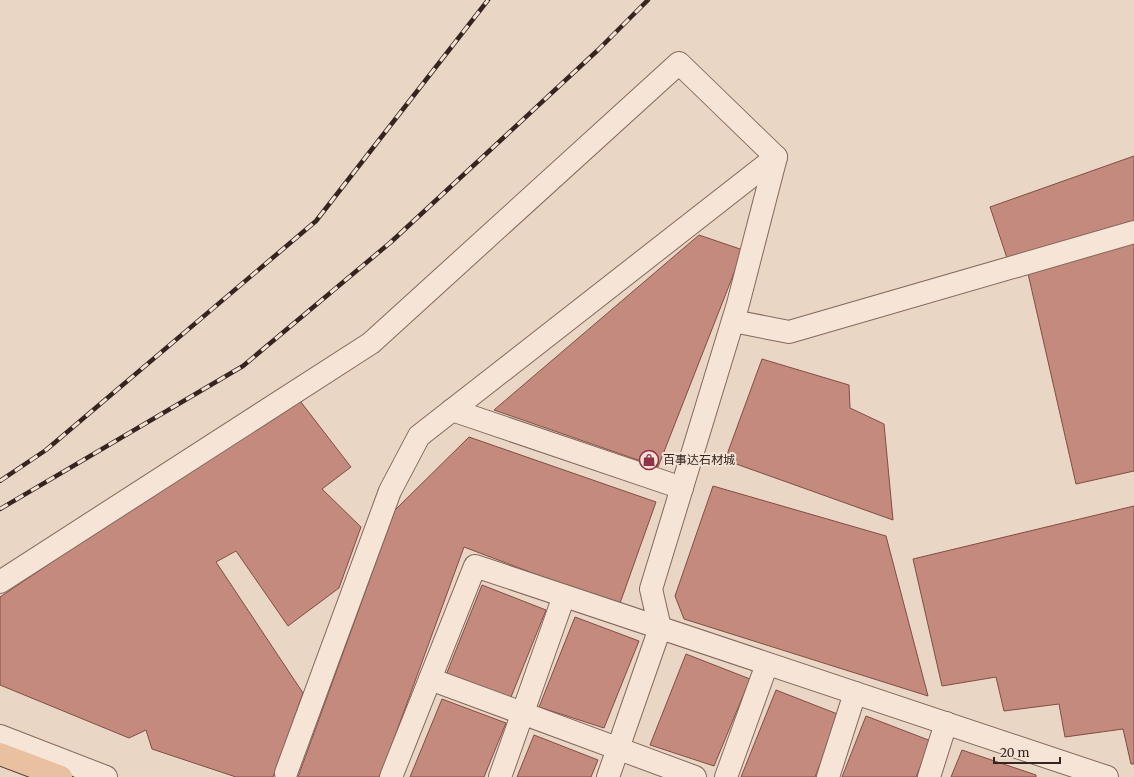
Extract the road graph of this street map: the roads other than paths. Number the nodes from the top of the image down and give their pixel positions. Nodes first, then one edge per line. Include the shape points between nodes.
1 (776, 157) junction
2 (1134, 232) edge
3 (733, 321) junction
4 (452, 410) junction
5 (682, 488) junction
6 (0, 582) edge
7 (564, 596) junction
8 (660, 628) junction
9 (767, 664) junction
10 (430, 679) junction
11 (855, 693) junction
12 (523, 713) junction
13 (946, 723) junction
14 (0, 736) edge
15 (618, 748) junction
16 (0, 754) edge
17 (1054, 769) edge
18 (66, 772) edge
19 (286, 773) dead end
20 (106, 777) edge
21 (391, 777) edge
22 (500, 777) edge
23 (608, 777) edge
24 (695, 777) edge
25 (726, 777) edge
26 (828, 777) edge
27 (929, 777) edge
28 (1107, 777) edge

1 - 3 lane
1 - 4 lane
1 - 6 lane via 679,63 371,343
2 - 3 lane via 789,332
3 - 5 lane
4 - 5 lane
4 - 19 lane via 419,436 390,491
5 - 8 lane via 651,589
7 - 8 lane
7 - 10 lane via 475,566
7 - 12 lane
8 - 9 lane
8 - 15 lane
9 - 11 lane
9 - 25 lane
10 - 12 lane
10 - 21 lane
11 - 13 lane
11 - 26 lane
12 - 15 lane
12 - 22 lane
13 - 17 lane
13 - 27 lane
14 - 18 lane
15 - 23 lane
15 - 24 lane
16 - 18 main road
17 - 28 lane
18 - 20 lane

